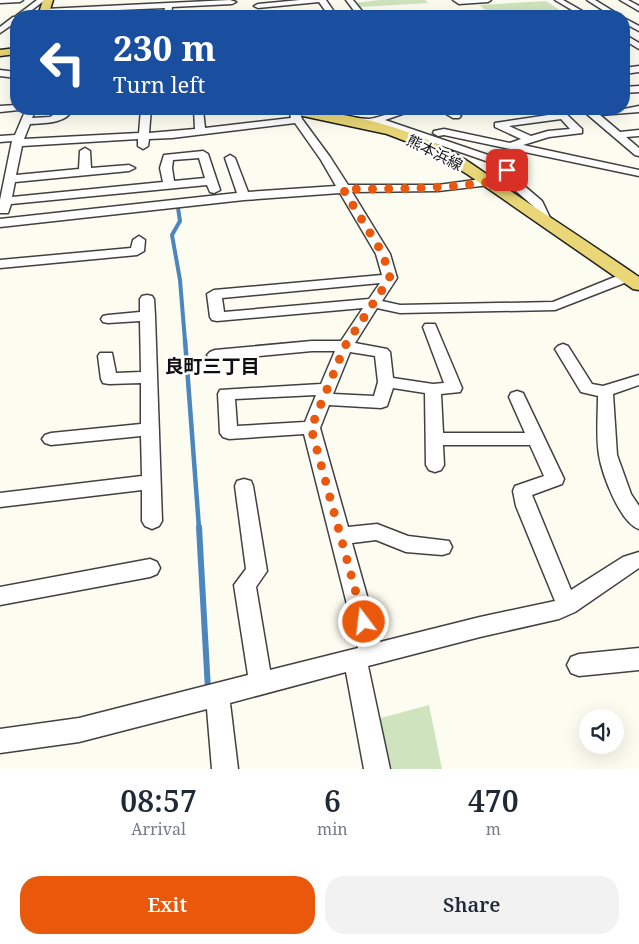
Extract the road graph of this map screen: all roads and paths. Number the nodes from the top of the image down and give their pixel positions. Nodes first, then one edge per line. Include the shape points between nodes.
1 (0, 0) edge
2 (20, 0) edge
3 (42, 0) edge
4 (322, 0) edge
5 (349, 0) edge
6 (456, 0) edge
7 (488, 0) edge
8 (558, 0) edge
9 (590, 0) edge
10 (623, 0) edge
11 (232, 2) dead end
12 (138, 3) edge
13 (295, 3) junction
14 (170, 4) edge
15 (103, 8) edge
16 (639, 9) edge
17 (28, 10) edge
18 (83, 10) edge
19 (260, 10) edge
20 (301, 10) dead end
21 (357, 10) edge
22 (576, 10) edge
23 (607, 10) edge
24 (29, 115) edge
25 (61, 115) edge
26 (146, 115) edge
27 (198, 115) edge
28 (280, 115) edge
29 (296, 115) edge
30 (312, 115) edge
31 (390, 115) edge
32 (548, 115) edge
33 (562, 115) edge
34 (594, 115) edge
35 (27, 121) junction
36 (347, 121) junction
37 (373, 121) junction
38 (200, 132) junction
39 (639, 133) edge
40 (617, 135) junction
41 (144, 136) junction
42 (423, 138) junction
43 (0, 139) edge
44 (530, 140) junction
45 (19, 141) junction
46 (512, 146) junction
47 (142, 147) dead end
48 (85, 151) dead end
49 (639, 153) edge
50 (230, 158) dead end
51 (639, 158) edge
52 (594, 164) junction
53 (129, 168) dead end
54 (85, 172) junction
55 (639, 173) edge
56 (10, 179) junction
57 (508, 179) junction
58 (212, 181) junction
59 (488, 183) junction
60 (166, 185) junction
61 (343, 189) junction
62 (244, 196) junction
63 (216, 199) junction
64 (6, 200) junction
65 (176, 204) junction
66 (546, 222) junction
67 (0, 225) edge
68 (139, 240) dead end
69 (0, 264) edge
70 (390, 278) junction
71 (633, 281) edge
72 (373, 303) junction
73 (108, 319) dead end
74 (430, 327) dead end
75 (345, 346) junction
76 (563, 349) dead end
77 (215, 355) dead end
78 (106, 356) dead end
79 (149, 377) junction
80 (639, 380) edge
81 (386, 382) junction
82 (433, 389) junction
83 (603, 391) junction
84 (324, 394) junction
85 (517, 397) dead end
86 (311, 428) junction
87 (150, 429) junction
88 (51, 439) dead end
89 (435, 439) junction
90 (536, 439) junction
91 (435, 465) dead end
92 (151, 482) junction
93 (244, 486) dead end
94 (0, 500) edge
95 (152, 521) dead end
96 (639, 521) edge
97 (340, 536) junction
98 (442, 547) dead end
99 (639, 560) edge
100 (150, 568) dead end
101 (0, 596) edge
102 (566, 605) junction
103 (363, 658) junction
104 (639, 659) edge
105 (578, 665) dead end
106 (261, 684) junction
107 (212, 696) junction
108 (0, 741) edge
109 (225, 769) edge
110 (377, 769) edge

1 - 2 street
3 - 17 street
4 - 13 street
5 - 21 street
6 - 7 street
8 - 22 street
9 - 23 street
10 - 16 street
11 - 14 street
12 - 14 street
12 - 15 street
13 - 19 street via 254,4
13 - 20 street
15 - 18 street
24 - 35 street
25 - 35 street via 52,120
26 - 41 street
27 - 38 street
28 - 38 street
29 - 61 street
30 - 36 main road, 熊本浜線
31 - 37 street
32 - 44 street via 499,126
33 - 44 street via 578,131 548,134
34 - 40 street
35 - 45 street
36 - 37 street
36 - 42 main road, 熊本浜線
37 - 42 street via 390,124
38 - 41 street
39 - 40 street
40 - 49 street
41 - 45 street
41 - 47 street
42 - 46 street via 444,132
42 - 57 street via 493,160 507,170
42 - 59 main road, 熊本浜線
43 - 45 street
44 - 46 street
45 - 56 street
46 - 52 street
48 - 54 street
50 - 62 street
51 - 52 street
52 - 55 street
53 - 54 street
54 - 56 street
56 - 64 street
57 - 59 street
57 - 66 street via 538,204
58 - 60 street
58 - 60 street via 203,154 168,157
58 - 63 street
59 - 61 street via 410,189
59 - 66 main road, 熊本浜線
60 - 64 street
60 - 65 street
61 - 62 street
61 - 70 street via 383,254
62 - 63 street
63 - 65 street
64 - 67 street
65 - 67 street
66 - 71 main road, 熊本浜線
68 - 69 street via 137,251
70 - 72 street
70 - 72 street via 214,294 216,317
71 - 72 street via 555,306 400,309
72 - 75 street
73 - 79 street via 147,308
74 - 82 street via 454,388
75 - 77 street
75 - 81 street via 382,352
75 - 84 street
76 - 83 street via 586,388
78 - 79 street via 109,379
79 - 87 street
80 - 83 street
81 - 82 street
81 - 84 street via 381,402
82 - 89 street
83 - 96 street via 606,396 608,455 622,496
84 - 86 street
84 - 86 street via 226,394 229,433
85 - 90 street
86 - 97 street
87 - 88 street
87 - 92 street
89 - 90 street
89 - 91 street
90 - 102 street via 555,479 522,491
92 - 94 street
92 - 95 street
93 - 106 street via 257,571 244,585
97 - 98 street via 377,532 406,544
97 - 103 street via 368,637
99 - 102 street
100 - 101 street
102 - 103 street via 559,610
103 - 106 street
103 - 110 street
104 - 105 street
106 - 107 street
107 - 108 street via 79,730
107 - 109 street

